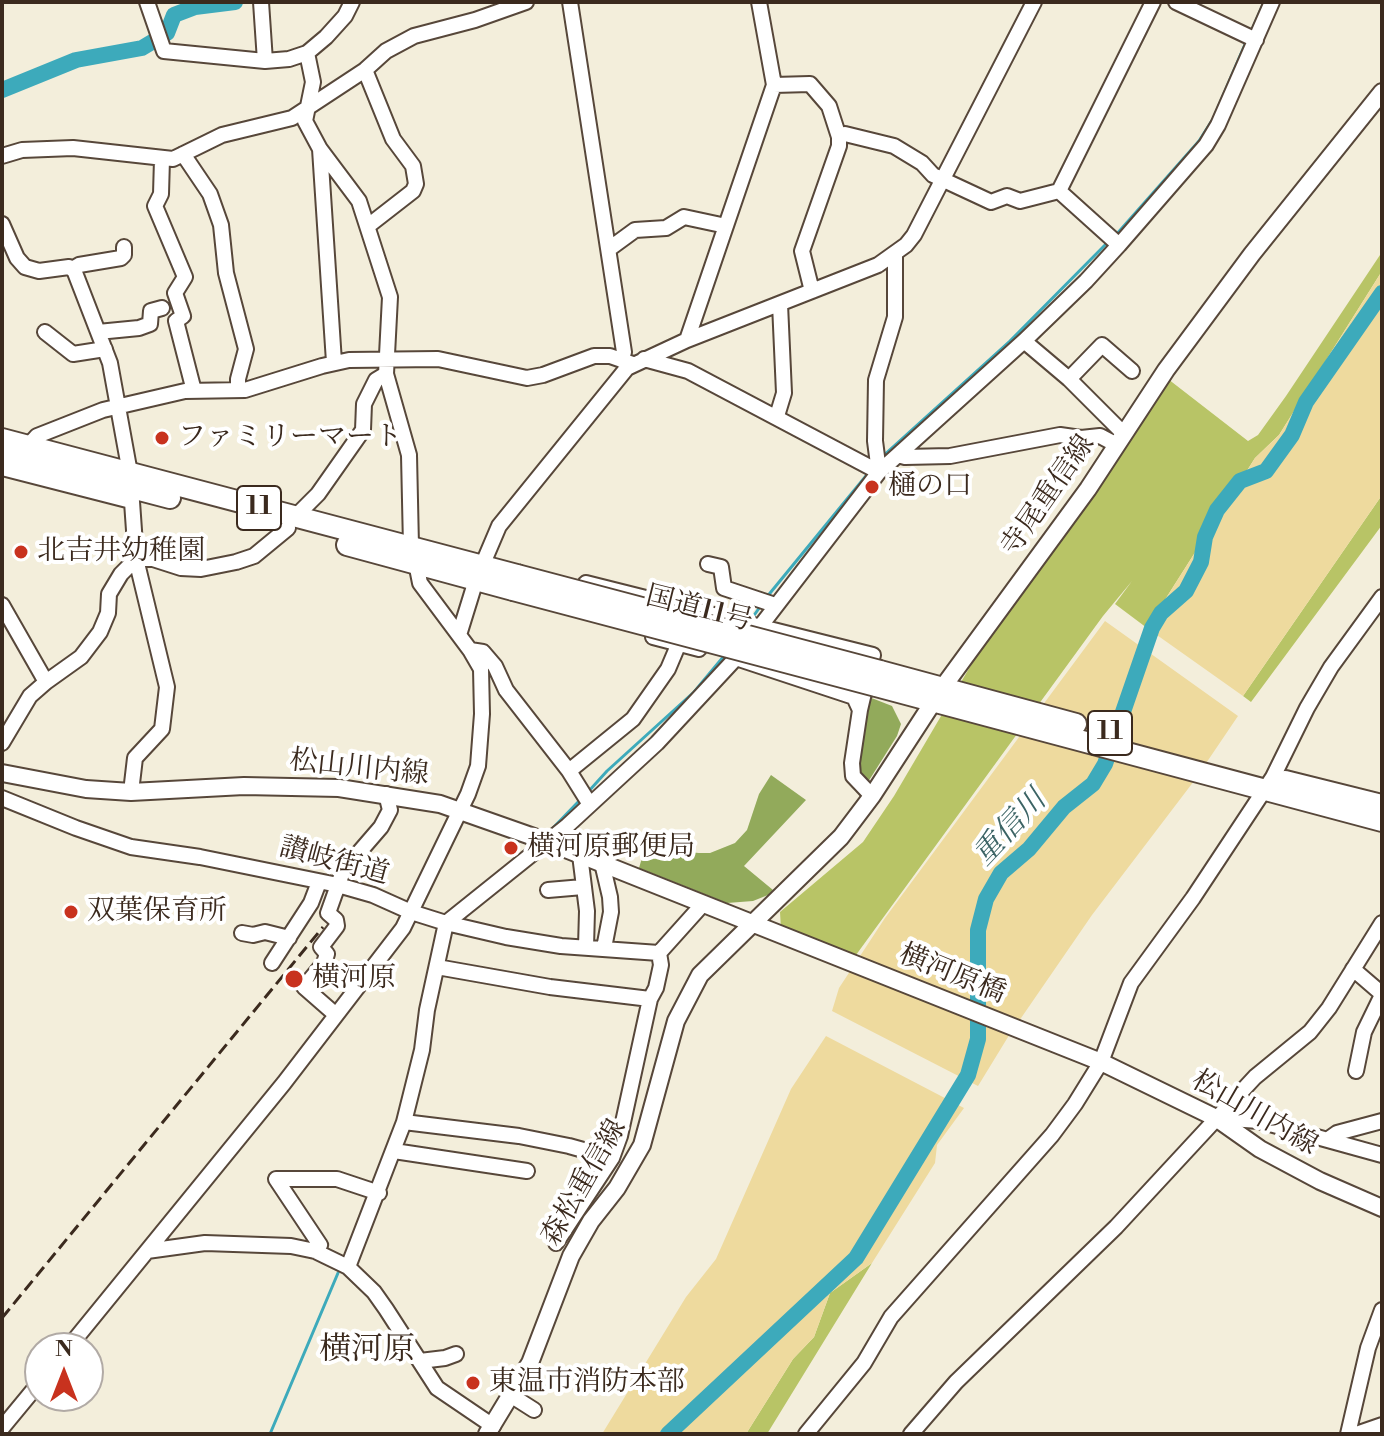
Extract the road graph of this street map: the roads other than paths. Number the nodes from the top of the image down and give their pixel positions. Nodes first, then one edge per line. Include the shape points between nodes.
1 (147, 2) edge
2 (261, 2) edge
3 (352, 2) edge
4 (526, 2) edge
5 (570, 2) edge
6 (759, 2) edge
7 (1034, 2) edge
8 (1153, 2) edge
9 (1176, 2) edge
10 (1272, 2) edge
11 (1256, 40) junction
12 (307, 53) junction
13 (265, 61) junction
14 (365, 70) junction
15 (774, 85) junction
16 (1382, 92) edge
17 (306, 111) junction
18 (839, 137) junction
19 (320, 149) junction
20 (183, 154) junction
21 (2, 156) edge
22 (162, 159) junction
23 (943, 180) junction
24 (1059, 191) junction
25 (2, 224) edge
26 (368, 226) junction
27 (726, 226) junction
28 (1119, 245) junction
29 (124, 247) dead end
30 (609, 249) junction
31 (895, 256) junction
32 (72, 269) junction
33 (812, 291) junction
34 (780, 304) junction
35 (162, 308) dead end
36 (45, 332) dead end
37 (98, 332) junction
38 (687, 340) junction
39 (1024, 341) junction
40 (105, 349) junction
41 (388, 359) junction
42 (633, 361) junction
43 (334, 362) junction
44 (1132, 371) dead end
45 (386, 374) junction
46 (1069, 379) junction
47 (238, 390) junction
48 (194, 391) junction
49 (119, 406) junction
50 (777, 416) junction
51 (2, 439) edge
52 (1120, 440) junction
53 (28, 446) junction
54 (2, 454) edge
55 (898, 455) junction
56 (2, 468) edge
57 (879, 472) junction
58 (130, 487) junction
59 (291, 523) junction
60 (414, 555) junction
61 (136, 559) junction
62 (708, 564) dead end
63 (497, 578) junction
64 (1382, 597) edge
65 (2, 605) edge
66 (775, 605) junction
67 (692, 610) junction
68 (759, 626) junction
69 (459, 635) junction
70 (679, 644) junction
71 (470, 650) junction
72 (736, 658) junction
73 (46, 682) junction
74 (939, 694) junction
75 (860, 710) junction
76 (2, 743) edge
77 (569, 771) junction
78 (2, 773) edge
79 (1261, 781) junction
80 (131, 792) junction
81 (386, 794) junction
82 (872, 796) junction
83 (2, 798) edge
84 (589, 803) junction
85 (1382, 805) edge
86 (458, 810) junction
87 (1382, 821) edge
88 (548, 842) junction
89 (580, 855) junction
90 (602, 863) junction
91 (319, 882) junction
92 (338, 885) junction
93 (583, 887) junction
94 (548, 890) dead end
95 (311, 903) junction
96 (703, 904) junction
97 (411, 912) junction
98 (328, 913) junction
99 (444, 922) junction
100 (1382, 923) edge
101 (752, 924) junction
102 (242, 933) dead end
103 (784, 936) joint
104 (289, 938) junction
105 (586, 947) junction
106 (604, 948) junction
107 (659, 953) junction
108 (272, 963) dead end
109 (324, 963) junction
110 (437, 967) junction
111 (1353, 969) junction
112 (357, 988) junction
113 (1382, 994) edge
114 (650, 999) junction
115 (336, 1015) junction
116 (1101, 1062) junction
117 (1356, 1071) dead end
118 (1216, 1118) junction
119 (1382, 1121) edge
120 (404, 1122) junction
121 (1330, 1138) junction
122 (394, 1151) junction
123 (1382, 1155) edge
124 (612, 1158) junction
125 (527, 1171) dead end
126 (376, 1192) junction
127 (1382, 1208) edge
128 (556, 1243) dead end
129 (147, 1251) junction
130 (315, 1251) junction
131 (348, 1267) junction
132 (1382, 1310) edge
133 (81, 1332) edge
134 (456, 1354) dead end
135 (420, 1361) junction
136 (512, 1396) junction
137 (24, 1401) edge
138 (534, 1410) dead end
139 (1382, 1425) edge
140 (2, 1428) edge
141 (490, 1430) edge
142 (806, 1434) edge
143 (911, 1434) edge
144 (1348, 1434) edge
145 (1356, 1434) edge

1 - 13 street via 164,51
2 - 13 street
3 - 12 street via 345,16
4 - 14 street via 414,36
5 - 30 street
6 - 15 street
7 - 23 street
8 - 24 street
9 - 11 street
10 - 11 street
11 - 28 street via 1206,145
12 - 13 street
12 - 17 street via 313,82
14 - 17 street
14 - 26 street via 393,139 413,166 416,184
15 - 18 street via 810,84 829,106
15 - 27 street
16 - 52 main road, 寺尾重信線 via 1252,254
17 - 19 street via 305,121
17 - 20 street via 274,125 222,135
18 - 23 street via 894,146
18 - 33 street via 802,251
19 - 26 street via 359,201
19 - 43 street
20 - 22 street
20 - 47 street via 210,194 221,225 226,273 246,349
21 - 22 street via 73,148
22 - 48 street via 161,194 155,206 185,277 175,293 183,316 176,321
23 - 24 street via 991,202
23 - 31 street via 914,235
24 - 28 street
25 - 32 street via 25,267
26 - 41 street via 390,297
27 - 30 street via 684,217 666,228 635,230
27 - 38 street
28 - 39 street
29 - 32 street via 121,258
30 - 42 street via 624,352
31 - 33 street
31 - 57 street via 895,317 876,380
32 - 37 street
33 - 34 street
34 - 38 street
34 - 50 street via 784,393
35 - 37 street via 151,311 150,324
36 - 40 street via 73,354
37 - 40 street
38 - 42 street
39 - 46 street
39 - 55 street
40 - 49 street
41 - 42 street via 438,359 527,378 594,356
41 - 43 street
41 - 45 street
42 - 50 street via 688,371
42 - 63 street via 499,526
43 - 47 street
44 - 46 street via 1102,345
45 - 59 street via 376,380 364,404 363,430
45 - 60 street via 409,455
46 - 52 street
47 - 48 street
48 - 49 street
49 - 53 street via 37,436
49 - 58 street
50 - 57 street
51 - 53 highway, 国道11号 / 11
52 - 55 street via 1060,435 950,456
52 - 74 main road, 寺尾重信線
53 - 58 highway, 国道11号 / 11
54 - 58 highway, 国道11号 / 11
55 - 57 street
56 - 58 street
57 - 66 street
58 - 59 highway, 国道11号 / 11
58 - 61 street
59 - 60 highway, 国道11号 / 11
59 - 61 street via 254,556 210,568
60 - 63 highway, 国道11号 / 11
60 - 69 street via 420,583
61 - 73 street via 109,594 100,632 81,657
61 - 80 street via 167,687 162,729 135,758
62 - 66 street via 721,567 724,588
63 - 67 street via 512,564
63 - 69 street
63 - 70 street via 505,597
63 - 74 highway, 国道11号 / 11, bridge
64 - 79 street via 1331,667
65 - 73 street
66 - 68 street
67 - 68 street
67 - 70 street
68 - 72 street
68 - 75 street via 873,655
69 - 71 street
70 - 72 street
70 - 77 street via 633,719
71 - 77 street via 483,652 495,666 506,690
71 - 86 street via 481,669 482,714 478,766
72 - 75 street via 854,697
72 - 84 street via 657,743
73 - 76 street via 30,696
74 - 79 highway, 国道11号 / 11
74 - 82 main road, 寺尾重信線
75 - 82 street via 853,776
77 - 84 street
78 - 80 main road, 松山川内線
79 - 85 highway, 国道11号 / 11
79 - 87 highway, 国道11号 / 11
79 - 116 street via 1193,898 1131,983
80 - 81 main road, 松山川内線 via 288,786
81 - 86 main road, 松山川内線
81 - 92 street via 390,810
82 - 101 main road, 寺尾重信線 via 841,837
83 - 91 street, 讃岐街道 via 131,847
84 - 88 street
86 - 88 main road, 松山川内線
86 - 97 street
88 - 89 main road, 松山川内線
88 - 99 street
89 - 90 main road, 松山川内線
89 - 93 street
90 - 96 main road, 松山川内線
90 - 106 street via 611,912
91 - 92 street, 讃岐街道
91 - 95 street
92 - 97 street, 讃岐街道
92 - 98 street
93 - 94 street
93 - 105 street
95 - 98 street
95 - 104 street
96 - 101 main road, 松山川内線
96 - 107 street
97 - 99 street, 讃岐街道
97 - 112 street
98 - 109 street via 337,926 321,947 327,954
99 - 105 street, 讃岐街道 via 506,937
99 - 110 street
100 - 111 street
101 - 103 main road, 松山川内線
101 - 136 main road, 森松重信線 via 700,975 683,1004 642,1145 571,1256
102 - 104 street
103 - 116 main road, 横河原橋
104 - 108 street
105 - 106 street, 讃岐街道
106 - 107 street, 讃岐街道
107 - 114 street via 661,965
109 - 112 street
109 - 115 street via 304,987
110 - 114 street
110 - 120 street
111 - 113 street
111 - 118 street via 1310,1032
112 - 115 street
113 - 117 street via 1364,1032
114 - 124 street
115 - 129 street
116 - 118 main road, 松山川内線
116 - 142 street via 1052,1135 891,1317 864,1363
118 - 121 street via 1259,1121
118 - 127 main road, 松山川内線 via 1260,1149
118 - 143 street
119 - 121 street
120 - 122 street
120 - 124 street via 519,1136
121 - 123 street
122 - 125 street
122 - 126 street
124 - 128 street
126 - 130 street via 337,1179 276,1179 320,1245
126 - 131 street
129 - 130 street via 227,1243
129 - 133 street
130 - 131 street
131 - 135 street via 374,1292
132 - 144 street
134 - 135 street
135 - 141 street via 442,1393
136 - 138 street
136 - 141 main road, 森松重信線
137 - 140 street
139 - 145 street

